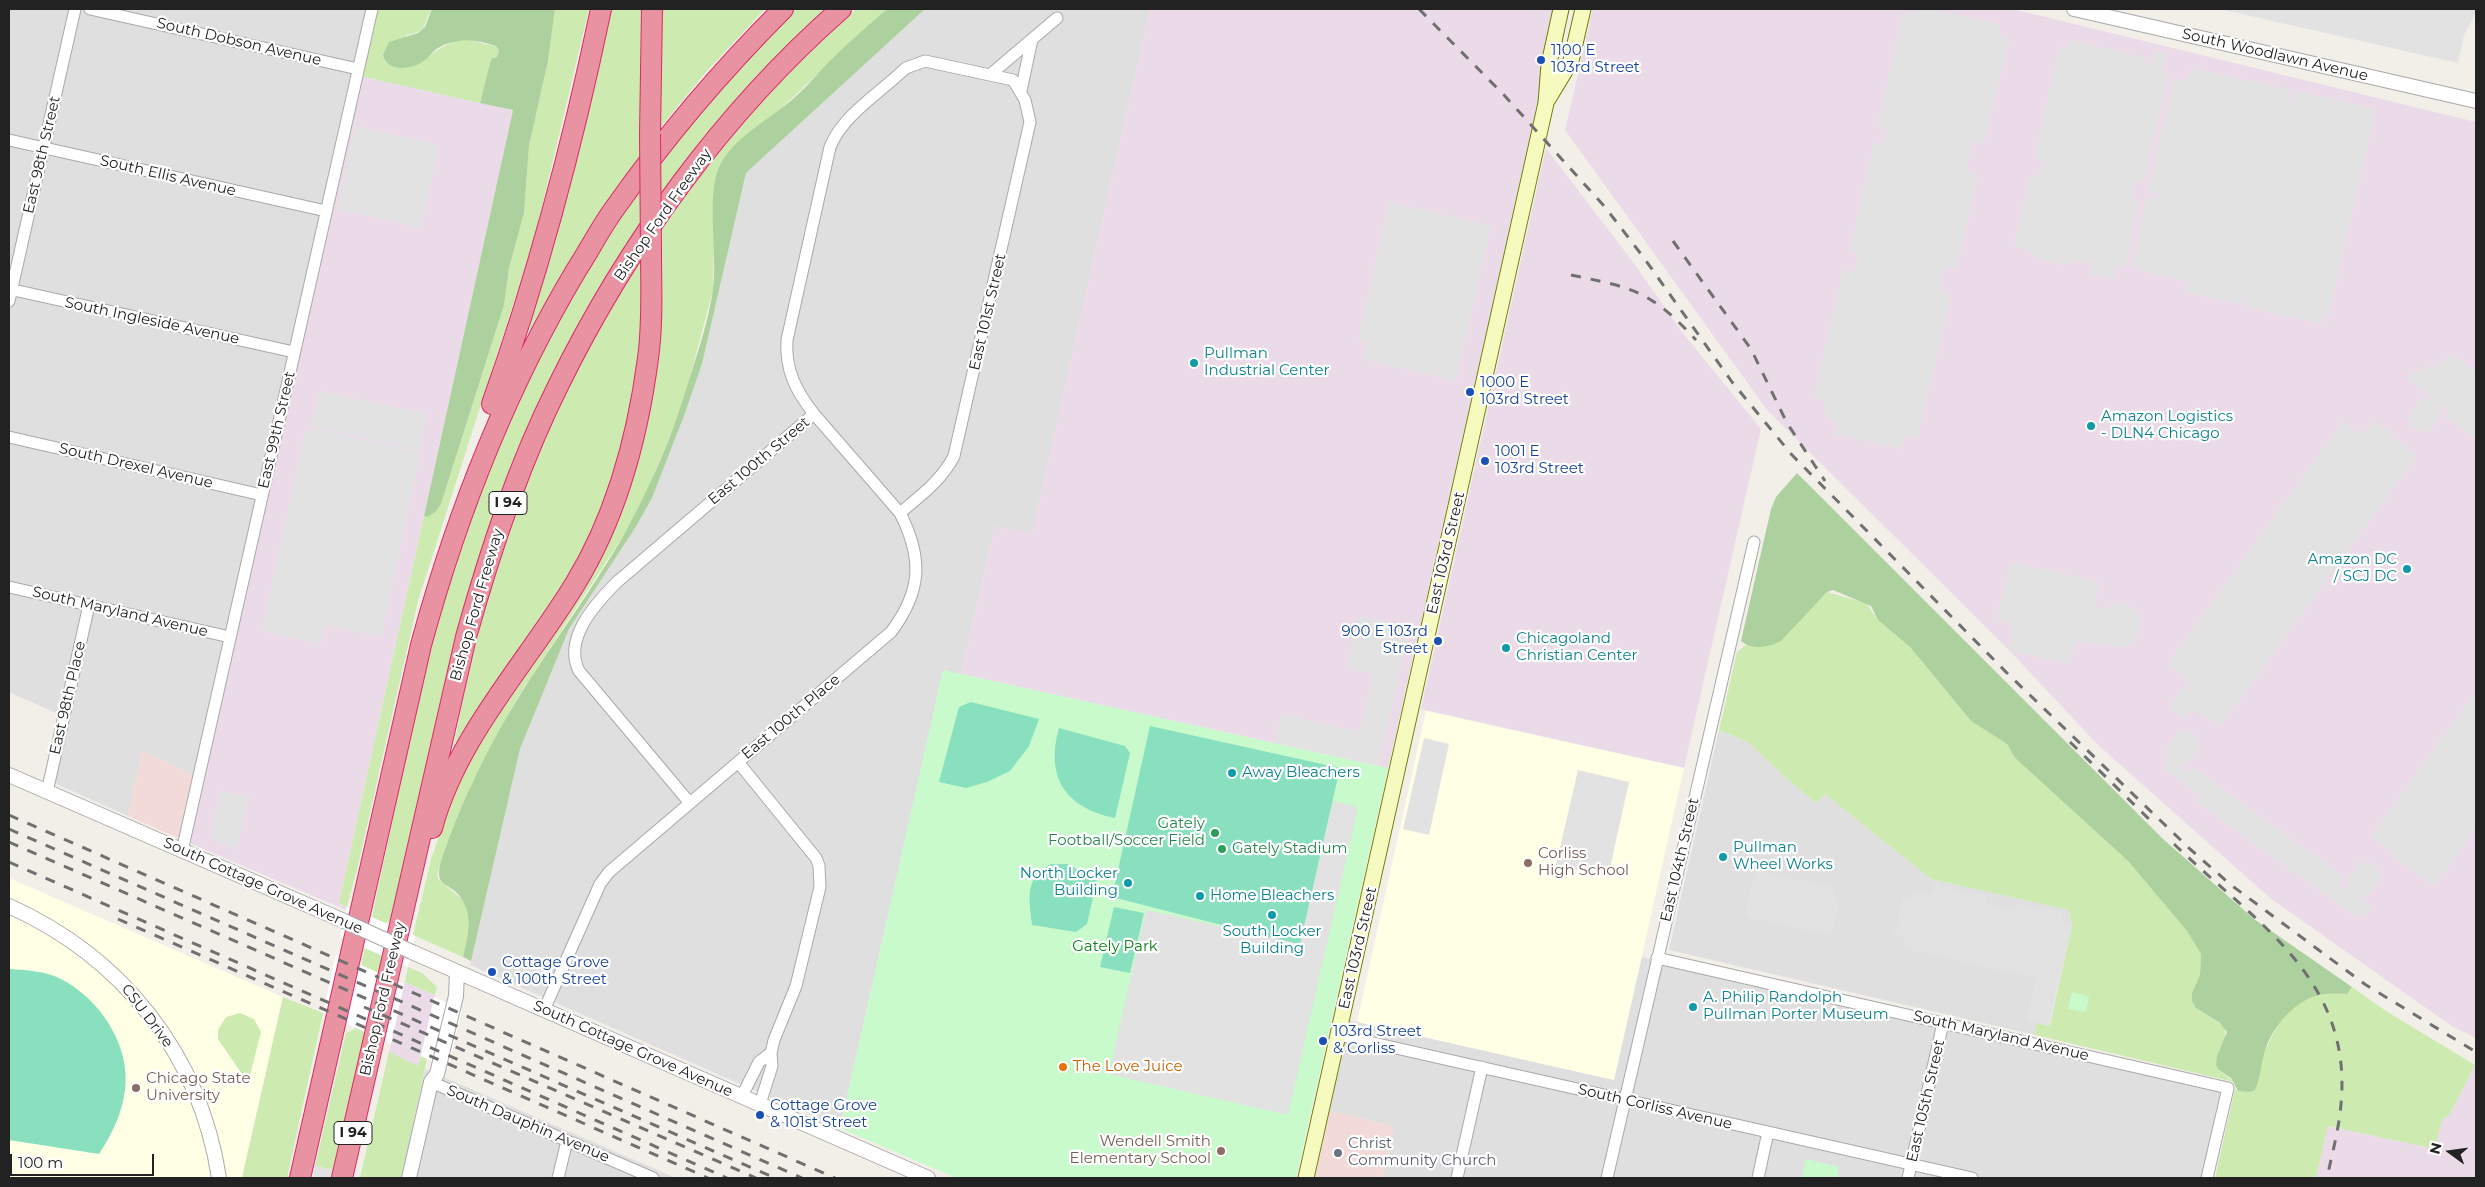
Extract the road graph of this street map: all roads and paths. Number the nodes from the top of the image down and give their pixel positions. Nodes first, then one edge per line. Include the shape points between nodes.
1 (75, 9) edge
2 (90, 9) edge
3 (372, 9) edge
4 (601, 9) edge
5 (652, 9) edge
6 (784, 9) edge
7 (841, 9) edge
8 (1561, 9) edge
9 (1583, 9) edge
10 (2074, 9) edge
11 (1057, 18) dead end
12 (1032, 39) junction
13 (358, 69) junction
14 (992, 74) junction
15 (1022, 91) junction
16 (2476, 101) edge
17 (1546, 103) junction
18 (9, 140) edge
19 (43, 148) junction
20 (326, 211) junction
21 (10, 293) edge
22 (294, 352) junction
23 (814, 414) junction
24 (9, 437) edge
25 (262, 495) junction
26 (900, 513) junction
27 (1754, 542) dead end
28 (442, 569) junction
29 (9, 587) edge
30 (89, 605) junction
31 (230, 637) junction
32 (738, 762) junction
33 (9, 775) edge
34 (47, 792) junction
35 (689, 802) junction
36 (182, 851) junction
37 (9, 906) edge
38 (1658, 958) junction
39 (457, 972) junction
40 (544, 1010) junction
41 (1943, 1023) junction
42 (1338, 1035) junction
43 (771, 1052) junction
44 (1482, 1067) junction
45 (431, 1082) junction
46 (363, 1088) junction
47 (742, 1096) junction
48 (1625, 1100) junction
49 (760, 1104) junction
50 (1768, 1132) junction
51 (567, 1141) junction
52 (1911, 1164) junction
53 (218, 1178) edge
54 (300, 1178) edge
55 (342, 1178) edge
56 (409, 1178) edge
57 (558, 1178) edge
58 (653, 1178) edge
59 (928, 1178) edge
60 (1306, 1178) edge
61 (1457, 1178) edge
62 (1607, 1178) edge
63 (1758, 1178) edge
64 (1908, 1178) edge
65 (1972, 1178) edge
66 (2207, 1178) edge

1 - 19 street, East 98th Street
2 - 13 street, South Dobson Avenue
3 - 13 street, East 99th Street
4 - 28 highway via 550,224 502,377 464,482
5 - 46 highway, bridge via 648,356 634,435 622,477 594,548 576,582 468,745 449,784 424,860 381,1044
6 - 28 highway, I 94 via 684,117 609,217 556,304 513,387
7 - 46 highway, Bishop Ford Freeway / I 94 via 778,70 724,129 641,241 601,306 531,445 484,570 466,637
8 - 17 main road, East 103rd Street via 1549,64
9 - 17 main road, East 103rd Street via 1571,61
10 - 16 street, South Woodlawn Avenue
11 - 12 street
12 - 14 street
12 - 15 street, East 101st Street
13 - 20 street, East 99th Street
14 - 15 street via 1013,80
14 - 23 street, East 100th Street via 938,62 916,64 898,75 846,121 834,136 787,346 793,383
15 - 26 street, East 101st Street via 1029,111 1029,133 954,456 939,479
17 - 42 main road, East 103rd Street
18 - 19 street, South Ellis Avenue
19 - 20 street, South Ellis Avenue
19 - 21 street, East 98th Street
20 - 22 street, East 99th Street
21 - 22 street, South Ingleside Avenue
22 - 25 street, East 99th Street
23 - 26 street, East 100th Place
23 - 35 street, East 100th Street via 617,582 592,612 577,637 574,655 579,670
24 - 25 street, South Drexel Avenue
25 - 31 street, East 99th Street
26 - 32 street, East 100th Place via 914,543 917,561 913,594 899,622
27 - 38 street, East 104th Street
28 - 54 highway, I 94 via 421,645
29 - 30 street, South Maryland Avenue
30 - 31 street, South Maryland Avenue
30 - 34 street, East 98th Place
31 - 36 street, East 99th Street
32 - 35 street, East 100th Place
32 - 43 street via 816,858 821,877 801,970
33 - 34 street, South Cottage Grove Avenue
34 - 36 street, South Cottage Grove Avenue
35 - 40 street, East 100th Place via 609,872 600,884
36 - 39 street, South Cottage Grove Avenue, bridge
37 - 53 street, CSU Drive via 76,943 118,979 150,1015 170,1044 195,1094
38 - 41 street, South Maryland Avenue
38 - 48 street, East 104th Street
39 - 40 street, South Cottage Grove Avenue
39 - 45 street via 453,1006 437,1074
40 - 47 street, South Cottage Grove Avenue
41 - 52 street, East 105th Street
41 - 66 street, South Maryland Avenue via 2228,1088
42 - 44 street, South Corliss Avenue
42 - 60 main road, East 103rd Street
43 - 47 street via 759,1062
43 - 49 street via 772,1066
44 - 48 street, South Corliss Avenue
44 - 61 street
45 - 51 street, South Dauphin Avenue
45 - 56 street
46 - 55 highway, Bishop Ford Freeway / I 94
47 - 49 street, South Cottage Grove Avenue
48 - 50 street, South Corliss Avenue
48 - 62 street, East 104th Street
49 - 59 street, South Cottage Grove Avenue
50 - 52 street, South Corliss Avenue
50 - 63 street
51 - 57 street
51 - 58 street, South Dauphin Avenue
52 - 64 street, East 105th Street
52 - 65 street, South Corliss Avenue

